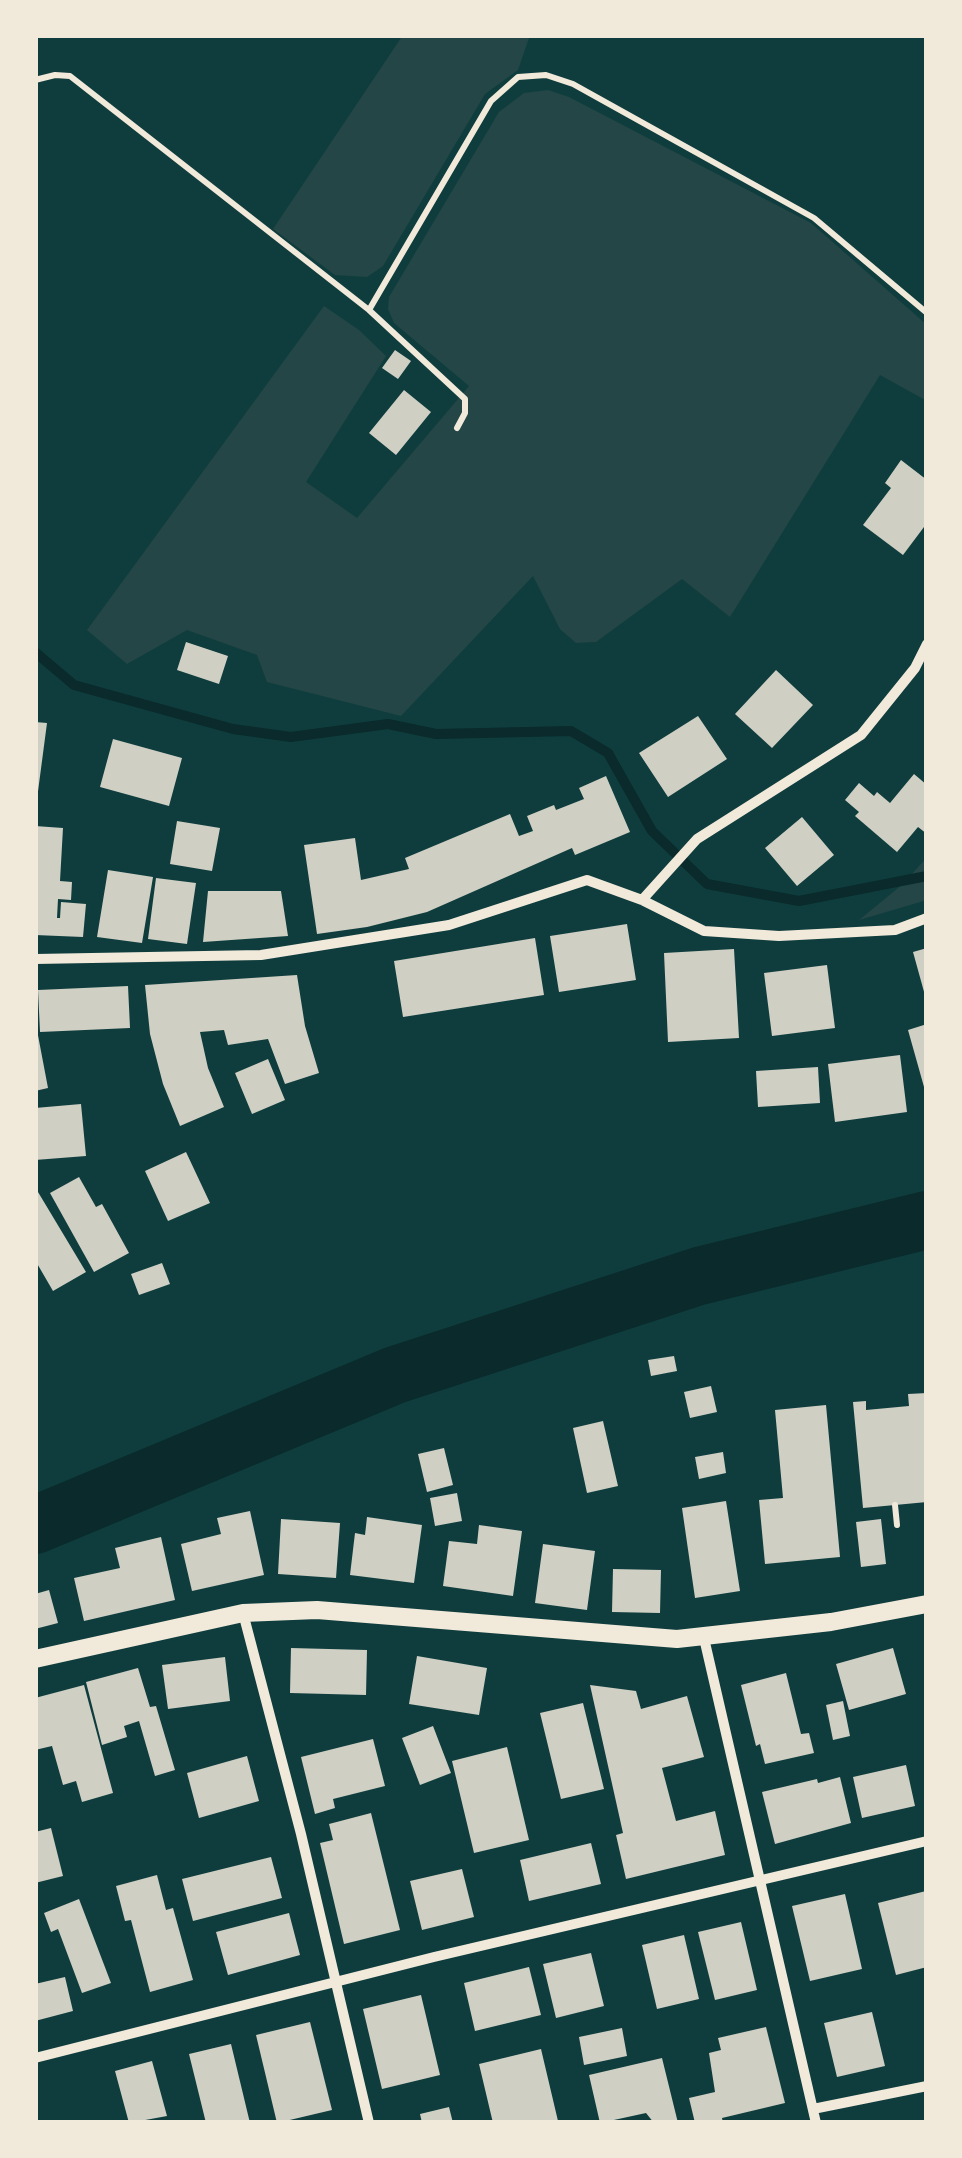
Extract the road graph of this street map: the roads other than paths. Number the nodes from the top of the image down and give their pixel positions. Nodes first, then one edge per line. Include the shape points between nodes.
1 (927, 644) edge
2 (642, 900) junction
3 (927, 918) edge
4 (35, 959) edge
5 (927, 1604) edge
6 (243, 1613) junction
7 (704, 1638) junction
8 (35, 1659) edge
9 (927, 1840) edge
10 (760, 1880) junction
11 (333, 1983) junction
12 (35, 2058) edge
13 (927, 2086) edge
14 (813, 2109) junction
15 (369, 2123) edge
16 (816, 2123) edge

1 - 2 street via 861,736 696,839
2 - 3 street via 704,931 749,934 896,930
2 - 4 street via 587,880 449,925 261,955
5 - 7 street
6 - 7 street via 317,1610
6 - 8 street
6 - 11 street
7 - 10 street
9 - 10 street
10 - 11 street
10 - 14 street
11 - 12 street
11 - 15 street
13 - 14 street
14 - 16 street

